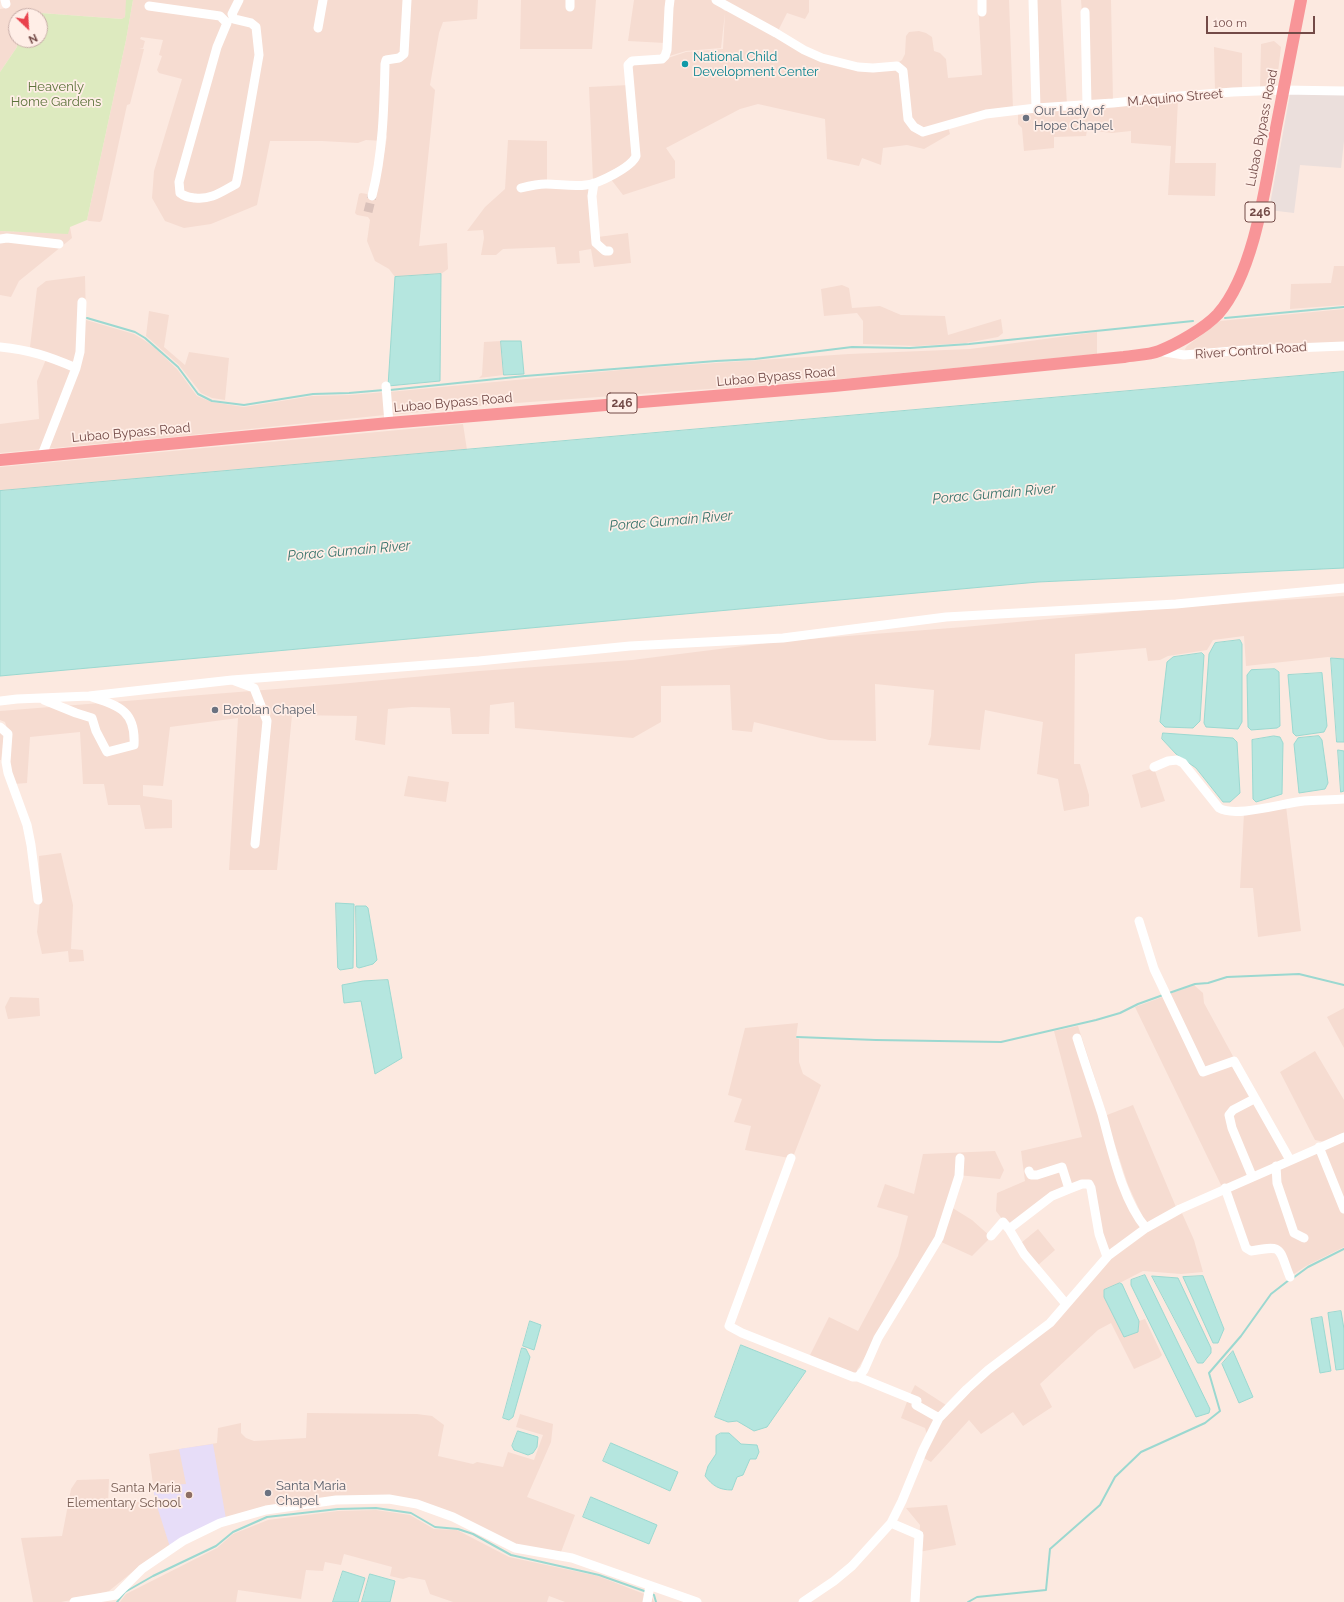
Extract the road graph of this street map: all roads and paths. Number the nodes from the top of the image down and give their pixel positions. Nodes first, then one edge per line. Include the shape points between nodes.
1 (239, 0) edge
2 (323, 0) edge
3 (407, 0) edge
4 (670, 0) edge
5 (716, 0) edge
6 (982, 0) edge
7 (1034, 0) edge
8 (1301, 0) edge
9 (149, 6) dead end
10 (982, 12) dead end
11 (1085, 12) dead end
12 (229, 18) junction
13 (318, 28) dead end
14 (1283, 90) junction
15 (1344, 91) edge
16 (1087, 105) junction
17 (1036, 108) junction
18 (594, 183) junction
19 (521, 188) dead end
20 (372, 196) tunnel mouth
21 (0, 239) edge
22 (59, 244) dead end
23 (609, 251) dead end
24 (82, 302) dead end
25 (1344, 346) edge
26 (0, 347) edge
27 (1158, 351) junction
28 (76, 368) junction
29 (386, 389) dead end
30 (389, 422) junction
31 (42, 456) junction
32 (0, 460) edge
33 (1344, 588) edge
34 (232, 680) junction
35 (89, 696) junction
36 (40, 698) junction
37 (0, 701) edge
38 (0, 727) edge
39 (1154, 767) dead end
40 (1344, 799) edge
41 (255, 844) dead end
42 (38, 900) dead end
43 (1139, 922) dead end
44 (1077, 1038) dead end
45 (1254, 1099) junction
46 (1344, 1137) edge
47 (1320, 1147) junction
48 (791, 1158) dead end
49 (960, 1158) dead end
50 (1290, 1160) junction
51 (1276, 1166) junction
52 (1028, 1171) dead end
53 (1252, 1176) junction
54 (1225, 1188) junction
55 (1069, 1189) junction
56 (1344, 1209) edge
57 (1146, 1228) junction
58 (1009, 1229) junction
59 (991, 1236) dead end
60 (1304, 1238) dead end
61 (1108, 1256) junction
62 (1290, 1277) dead end
63 (1066, 1304) junction
64 (858, 1377) junction
65 (939, 1418) junction
66 (891, 1523) junction
67 (650, 1586) junction
68 (74, 1602) edge
69 (647, 1602) edge
70 (697, 1602) edge
71 (804, 1602) edge
72 (915, 1602) edge

1 - 12 street
2 - 13 street
3 - 20 street via 404,54 399,58 386,60 383,131
4 - 18 street via 665,56 662,59 632,61 628,65 636,156 626,167
5 - 17 street, M.Aquino Street via 822,58 858,67 901,68 908,119 914,127 923,132 986,114
6 - 10 street
7 - 17 street
8 - 14 highway, Lubao Bypass Road / 246
9 - 12 street
11 - 16 street
12 - 12 street via 251,23 256,27 259,55 236,184 210,198 184,197 180,193 179,182 217,47
14 - 15 street, M.Aquino Street
14 - 16 street, M.Aquino Street
14 - 27 highway, Lubao Bypass Road / 246 via 1261,210 1244,269 1230,295 1208,323
16 - 17 street, M.Aquino Street
18 - 19 street via 586,186 545,184
18 - 23 street via 592,196 596,242
21 - 22 street
24 - 28 street via 80,352
25 - 27 street, River Control Road via 1184,355
26 - 28 street via 47,355
27 - 30 highway, Lubao Bypass Road / 246 via 1124,357 834,386
28 - 31 street
29 - 30 street
30 - 31 highway, Lubao Bypass Road / 246
31 - 32 highway, Lubao Bypass Road
33 - 34 street via 1176,604 946,617 783,638 630,646 479,661
34 - 35 street
34 - 41 street via 254,688 267,721
35 - 36 street
35 - 36 street via 118,706 130,719 135,733 134,745 107,752 92,718
36 - 37 street
38 - 42 street via 8,734 6,762 27,825
39 - 40 street via 1168,761 1177,760 1183,763 1225,812 1304,801
43 - 45 street via 1154,969 1203,1072 1234,1061
44 - 57 street via 1120,1178 1138,1219
45 - 50 street
45 - 53 street via 1233,1110 1229,1115
46 - 47 street
47 - 50 street
47 - 56 street
48 - 64 street via 729,1326
49 - 64 street via 959,1176 939,1238 878,1338 864,1370
50 - 51 street
51 - 53 street
51 - 60 street via 1277,1183 1294,1233
52 - 55 street via 1032,1175 1037,1175 1062,1167
53 - 54 street
54 - 57 street
54 - 62 street via 1246,1248 1251,1251 1275,1248 1280,1252
55 - 58 street via 1052,1196
55 - 61 street via 1087,1183 1091,1188 1099,1234
57 - 61 street
58 - 59 street via 1003,1222
58 - 63 street via 1024,1254
61 - 63 street
63 - 65 street via 1050,1323 988,1370
64 - 65 street via 917,1402 916,1406
65 - 66 street
66 - 71 street via 852,1566
66 - 72 street via 919,1535
67 - 68 street via 572,1558 516,1548 453,1517 416,1504 389,1499 336,1500 266,1510 220,1523 183,1541 148,1565 116,1595
67 - 69 street
67 - 70 street

